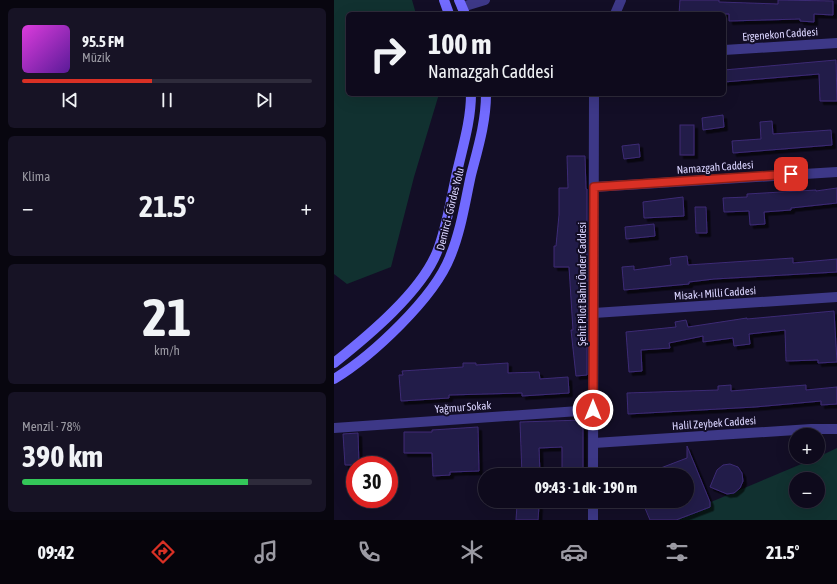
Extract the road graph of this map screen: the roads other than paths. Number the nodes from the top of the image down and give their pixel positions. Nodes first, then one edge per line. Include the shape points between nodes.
1 (444, 0) edge
2 (485, 0) edge
3 (621, 0) edge
4 (462, 7) edge
5 (448, 12) edge
6 (616, 12) edge
7 (837, 43) edge
8 (726, 50) edge
9 (471, 96) edge
10 (486, 96) edge
11 (594, 96) edge
12 (837, 172) edge
13 (594, 187) junction
14 (837, 297) edge
15 (594, 313) junction
16 (334, 362) edge
17 (334, 379) edge
18 (593, 410) junction
19 (334, 428) edge
20 (837, 429) edge
21 (594, 443) junction
22 (594, 468) edge
23 (593, 508) edge
24 (593, 520) edge

1 - 5 main road
2 - 4 street
3 - 6 street
7 - 8 street, Ergenekon Caddesi
9 - 16 main road, Demirci - Gördes Yolu via 469,119 441,239 430,265 414,288 379,324
10 - 17 main road, Demirci - Gördes Yolu via 484,122 455,243 443,272 425,298 389,335 354,366
11 - 13 street, Şehit Pilot Bahri Önder Caddesi
12 - 13 street, Namazgah Caddesi
13 - 15 street, Şehit Pilot Bahri Önder Caddesi
14 - 15 street, Misak-ı Milli Caddesi
15 - 18 street, Şehit Pilot Bahri Önder Caddesi
18 - 19 street, Yağmur Sokak
18 - 21 street, Şehit Pilot Bahri Önder Caddesi
20 - 21 street, Halil Zeybek Caddesi
21 - 22 street, Şehit Pilot Bahri Önder Caddesi
23 - 24 street

